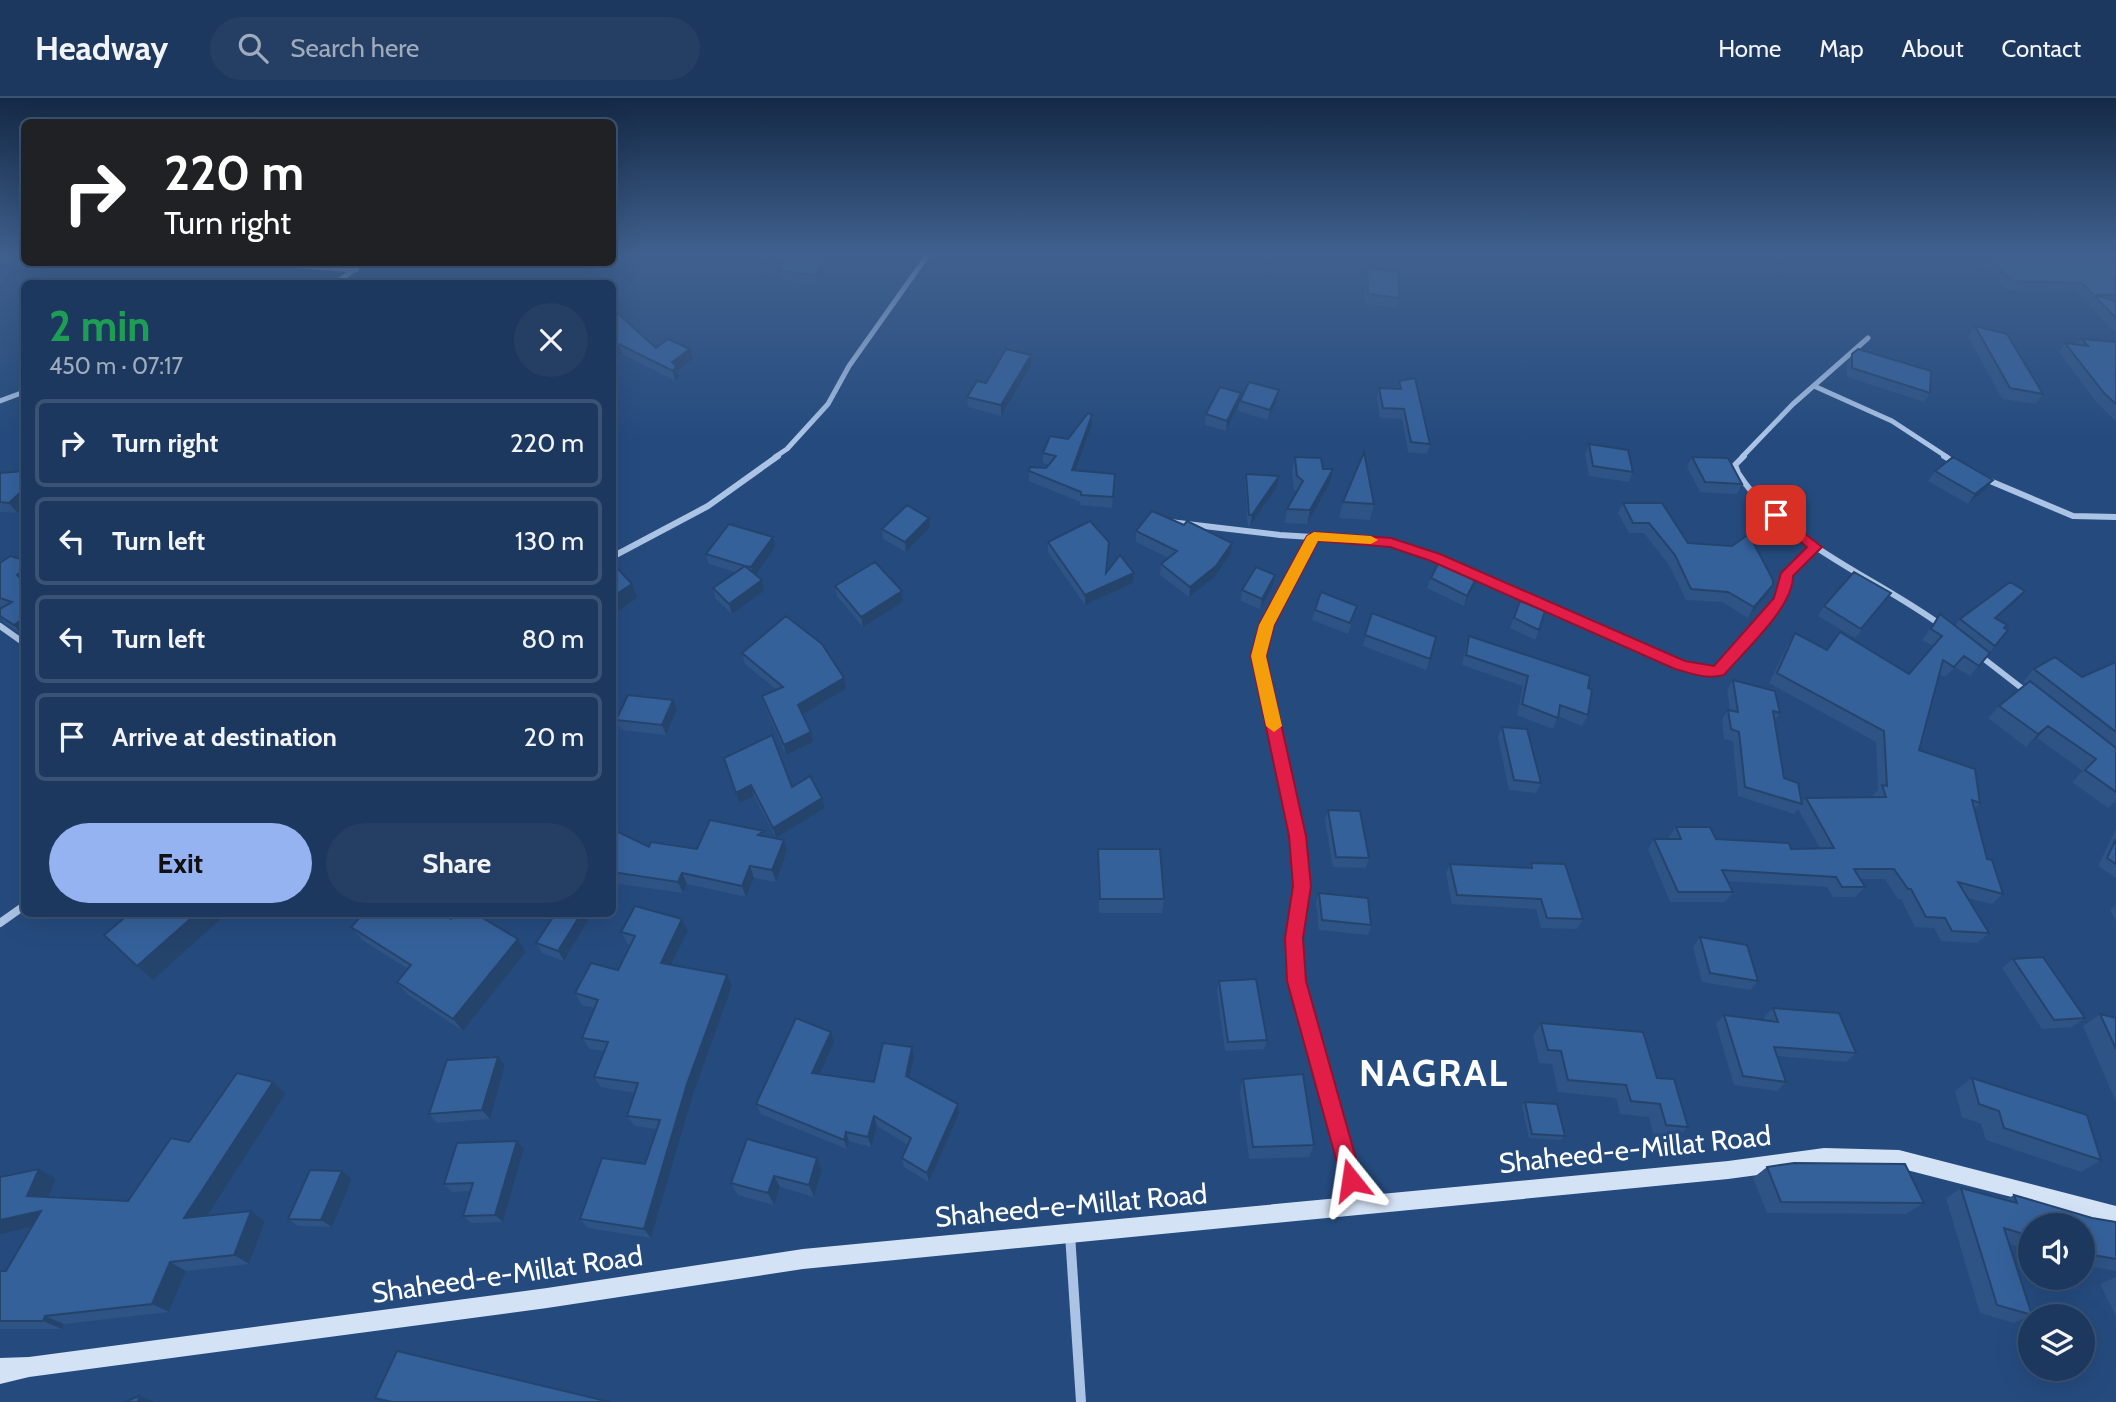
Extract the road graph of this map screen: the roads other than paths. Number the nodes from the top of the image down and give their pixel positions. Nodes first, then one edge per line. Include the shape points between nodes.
1 (884, 317) edge
2 (1868, 338) dead end
3 (1814, 386) junction
4 (21, 393) edge
5 (0, 401) edge
6 (1969, 471) edge
7 (1979, 476) edge
8 (2116, 517) edge
9 (1166, 522) edge
10 (1314, 536) junction
11 (1815, 547) junction
12 (616, 556) edge
13 (0, 626) edge
14 (1947, 630) edge
15 (21, 641) edge
16 (1975, 651) edge
17 (2038, 701) edge
18 (21, 908) edge
19 (0, 923) edge
20 (1358, 1205) junction
21 (2116, 1215) edge
22 (1070, 1233) junction
23 (29, 1367) junction
24 (0, 1368) edge
25 (0, 1374) edge
26 (1081, 1402) edge

1 - 12 street via 828,404 787,449 708,506
2 - 3 street
3 - 6 street via 1892,421
3 - 11 street via 1735,465 1765,506
4 - 5 street
7 - 8 street via 2073,516
9 - 10 street
10 - 11 street via 1391,542 1703,671 1718,671 1780,600 1794,565
10 - 20 street via 1266,625 1259,656 1298,836 1302,886 1294,938 1296,981
11 - 14 street via 1879,583
13 - 15 street
16 - 17 street
18 - 19 street
20 - 21 main road, Shaheed-e-Millat Road via 1824,1157 1899,1159
20 - 22 main road, Shaheed-e-Millat Road
22 - 23 main road, Shaheed-e-Millat Road via 803,1259 521,1302
22 - 26 street
23 - 24 main road, Shaheed-e-Millat Road
23 - 25 main road, Shaheed-e-Millat Road

